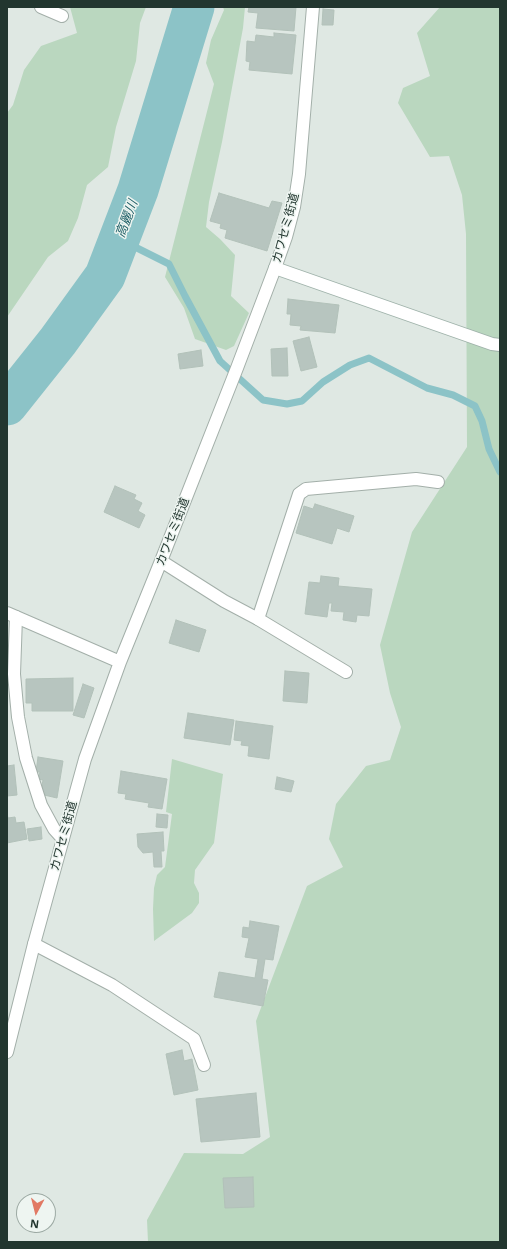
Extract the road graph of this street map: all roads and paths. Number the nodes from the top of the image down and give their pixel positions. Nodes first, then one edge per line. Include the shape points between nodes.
1 (41, 7) edge
2 (312, 7) edge
3 (62, 16) dead end
4 (275, 268) junction
5 (500, 345) edge
6 (438, 482) dead end
7 (161, 561) junction
8 (12, 615) edge
9 (258, 619) junction
10 (120, 662) junction
11 (346, 672) dead end
12 (63, 839) junction
13 (34, 944) junction
14 (7, 1052) edge
15 (204, 1065) dead end

1 - 3 street
2 - 4 street, カワセミ街道 via 299,174 294,207
4 - 5 street
4 - 7 street, カワセミ街道
6 - 9 street via 416,479 306,488 299,494
7 - 9 street
7 - 10 street, カワセミ街道
8 - 10 street
8 - 12 street via 18,718 26,758 41,805 54,829
9 - 11 street
10 - 12 street, カワセミ街道 via 85,759
12 - 13 street, カワセミ街道
13 - 14 street, カワセミ街道
13 - 15 street via 112,986 194,1039

